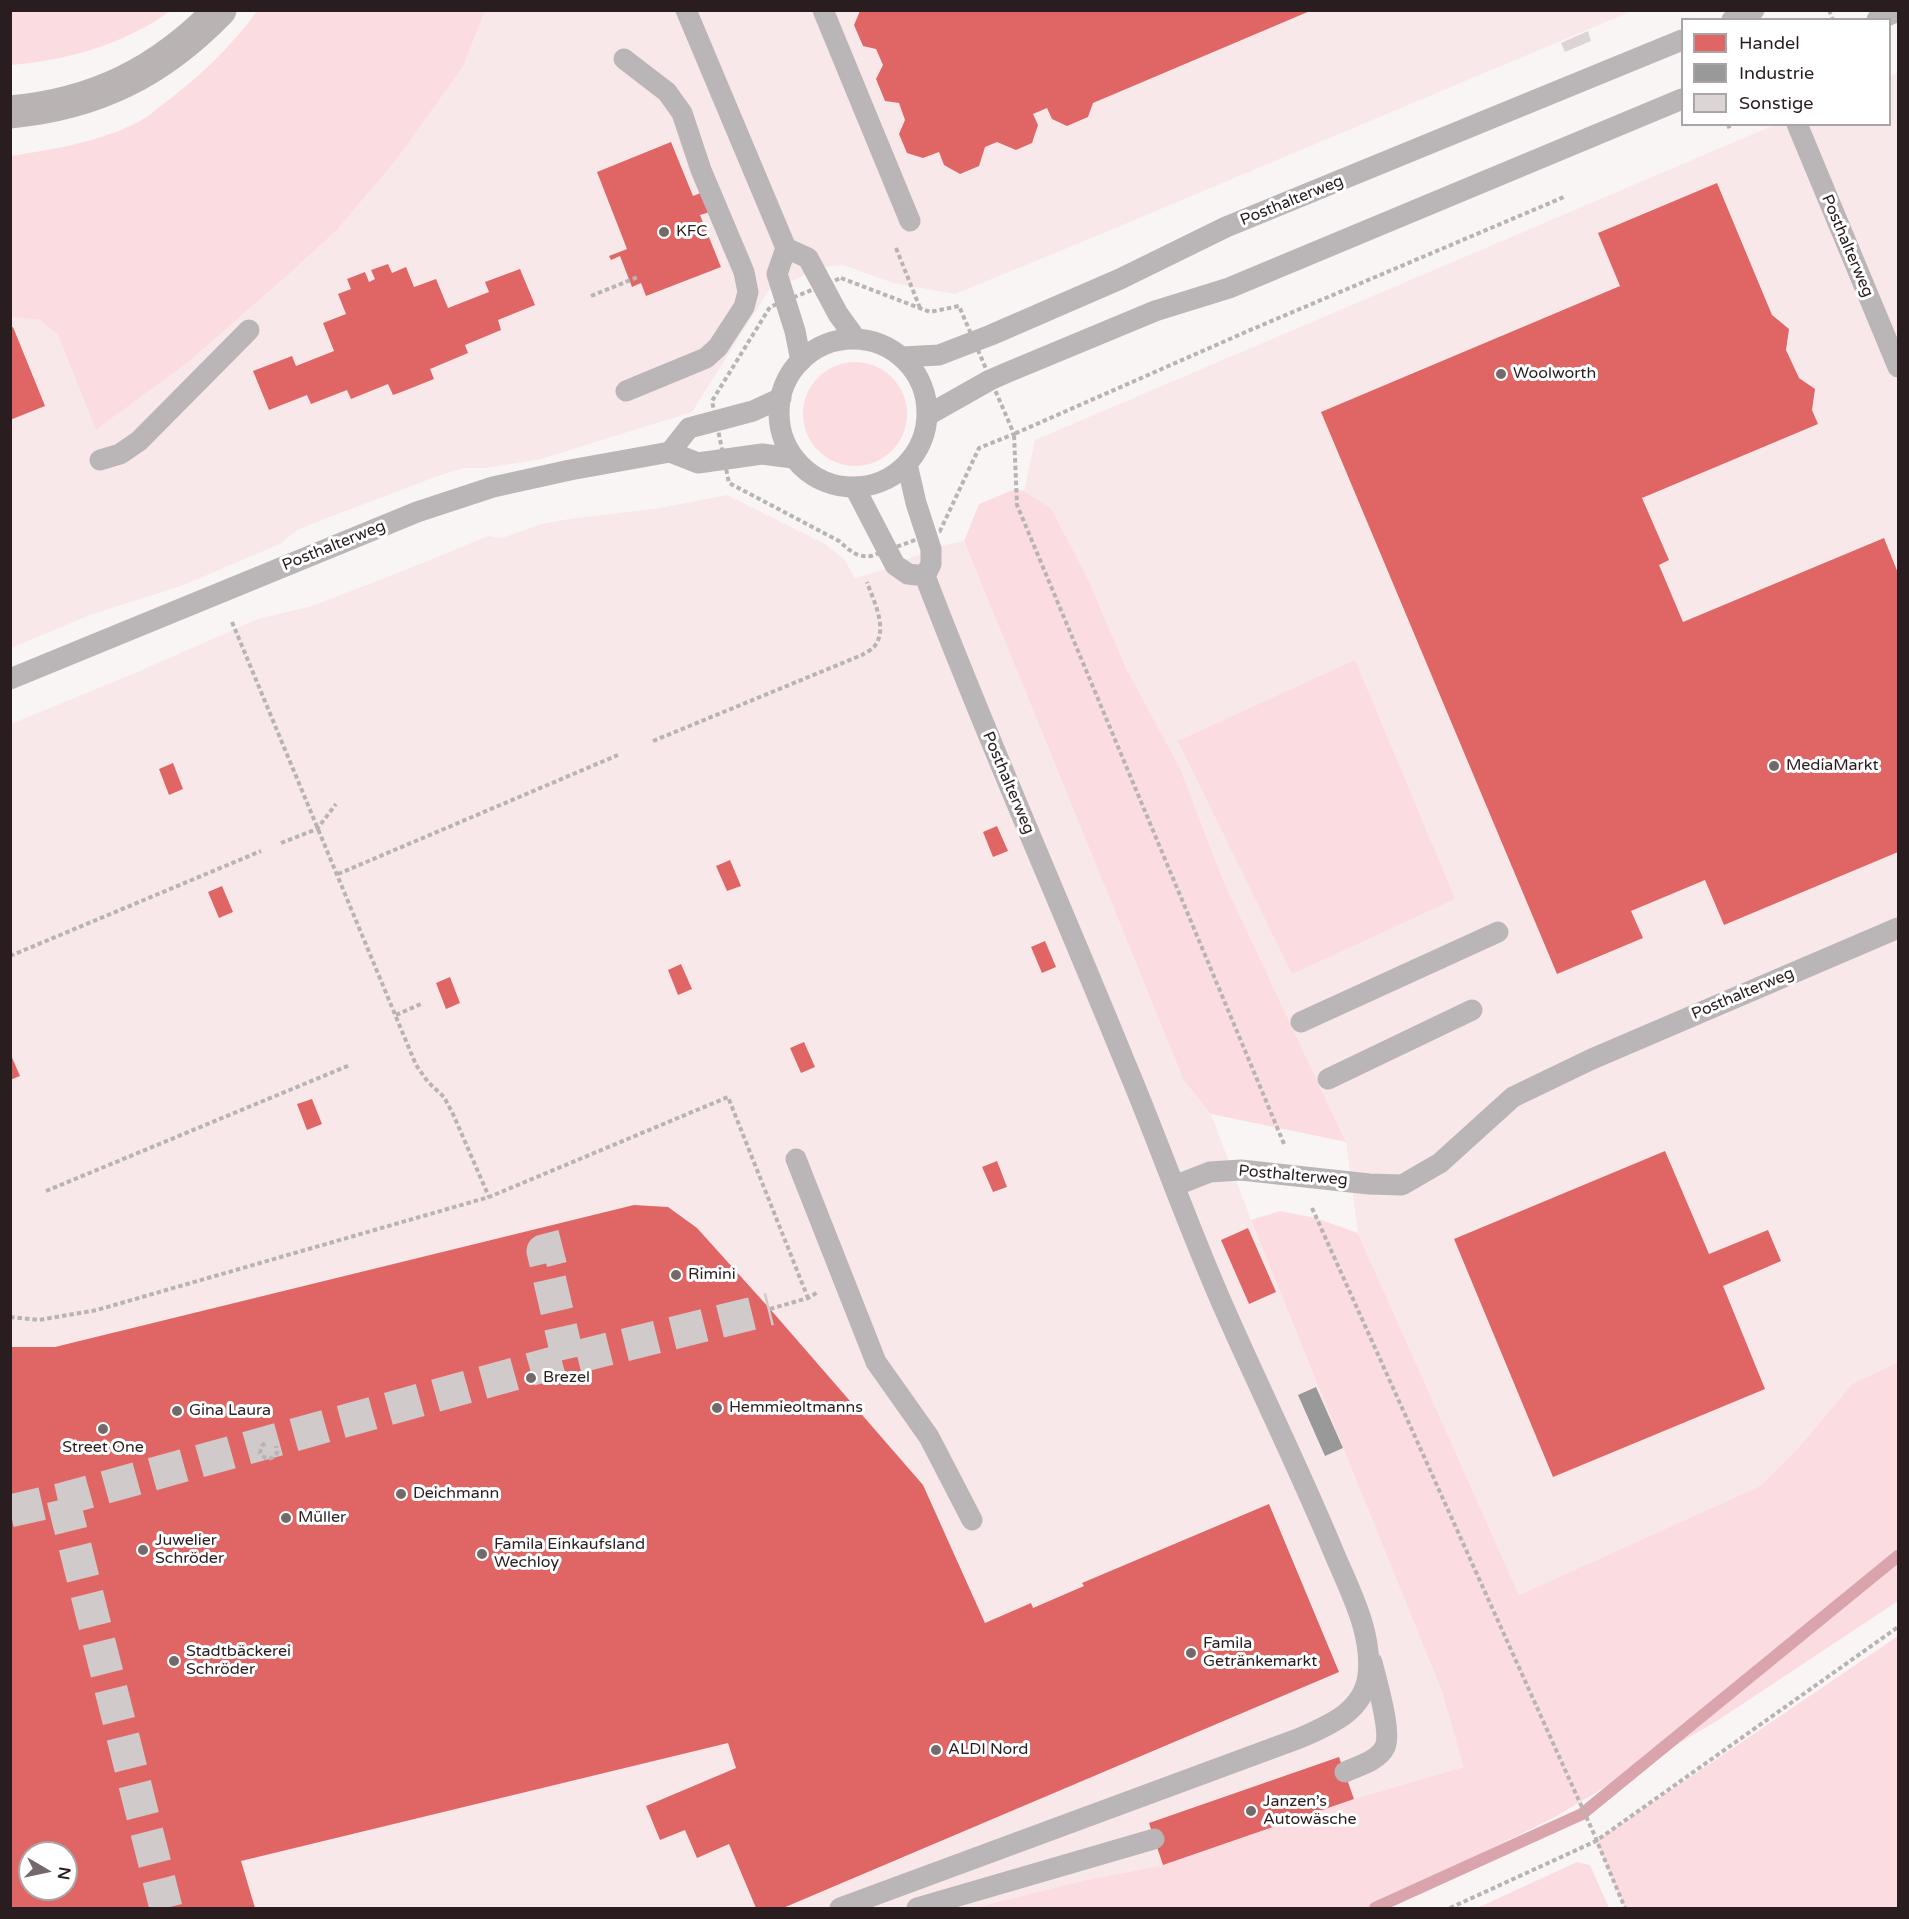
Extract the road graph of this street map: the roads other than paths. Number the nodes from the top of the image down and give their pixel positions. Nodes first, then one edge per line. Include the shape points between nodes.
1 (219, 10) edge
2 (686, 10) edge
3 (822, 10) edge
4 (1753, 11) edge
5 (1899, 11) edge
6 (1737, 18) edge
7 (1882, 18) edge
8 (1681, 41) edge
9 (624, 59) dead end
10 (1681, 100) edge
11 (10, 112) edge
12 (1798, 126) edge
13 (909, 221) dead end
14 (786, 248) junction
15 (249, 330) dead end
16 (856, 339) junction
17 (903, 357) junction
18 (801, 361) junction
19 (1899, 367) edge
20 (626, 391) dead end
21 (781, 398) junction
22 (928, 415) junction
23 (670, 452) junction
24 (794, 458) junction
25 (100, 460) dead end
26 (907, 464) junction
27 (855, 488) junction
28 (925, 576) junction
29 (10, 679) edge
30 (1899, 928) edge
31 (1498, 932) dead end
32 (1472, 1010) dead end
33 (1301, 1022) dead end
34 (1328, 1078) dead end
35 (796, 1159) dead end
36 (1174, 1186) junction
37 (972, 1520) dead end
38 (1365, 1630) junction
39 (1345, 1772) dead end
40 (1154, 1839) dead end
41 (840, 1908) edge
42 (917, 1908) edge

1 - 11 highway via 179,48 115,86 86,98
2 - 14 lane
3 - 13 lane
4 - 6 lane
5 - 7 lane
8 - 17 lane, Posthalterweg via 1226,227 1110,284 975,342 939,355
9 - 20 lane via 667,92 682,113 701,170 744,272 748,292 744,307 718,347 706,358
10 - 22 lane via 1229,288 1155,311 990,380
12 - 19 lane, Posthalterweg
14 - 16 lane via 808,258
14 - 18 lane via 777,274
15 - 25 lane via 139,441 120,454
16 - 17 lane via 886,346
16 - 18 lane via 826,344
17 - 22 lane via 926,394
18 - 21 lane
21 - 23 lane via 753,411 689,428
21 - 24 lane via 782,438
22 - 26 lane via 924,437
23 - 24 lane via 698,463 762,454
23 - 29 lane, Posthalterweg via 474,492
24 - 27 lane via 811,475 832,485
26 - 27 lane via 885,481
26 - 28 lane via 931,549
27 - 28 lane via 895,565 908,574
28 - 36 lane, Posthalterweg via 975,707
30 - 36 lane, Posthalterweg via 1592,1059 1513,1097 1440,1163 1402,1185 1241,1170 1210,1172
31 - 33 lane
32 - 34 lane
35 - 37 lane via 876,1362 929,1437
36 - 38 lane via 1228,1316 1305,1481
38 - 39 lane via 1386,1727 1385,1747 1372,1760
38 - 41 lane via 1368,1677 1358,1702 1338,1721
40 - 42 lane

